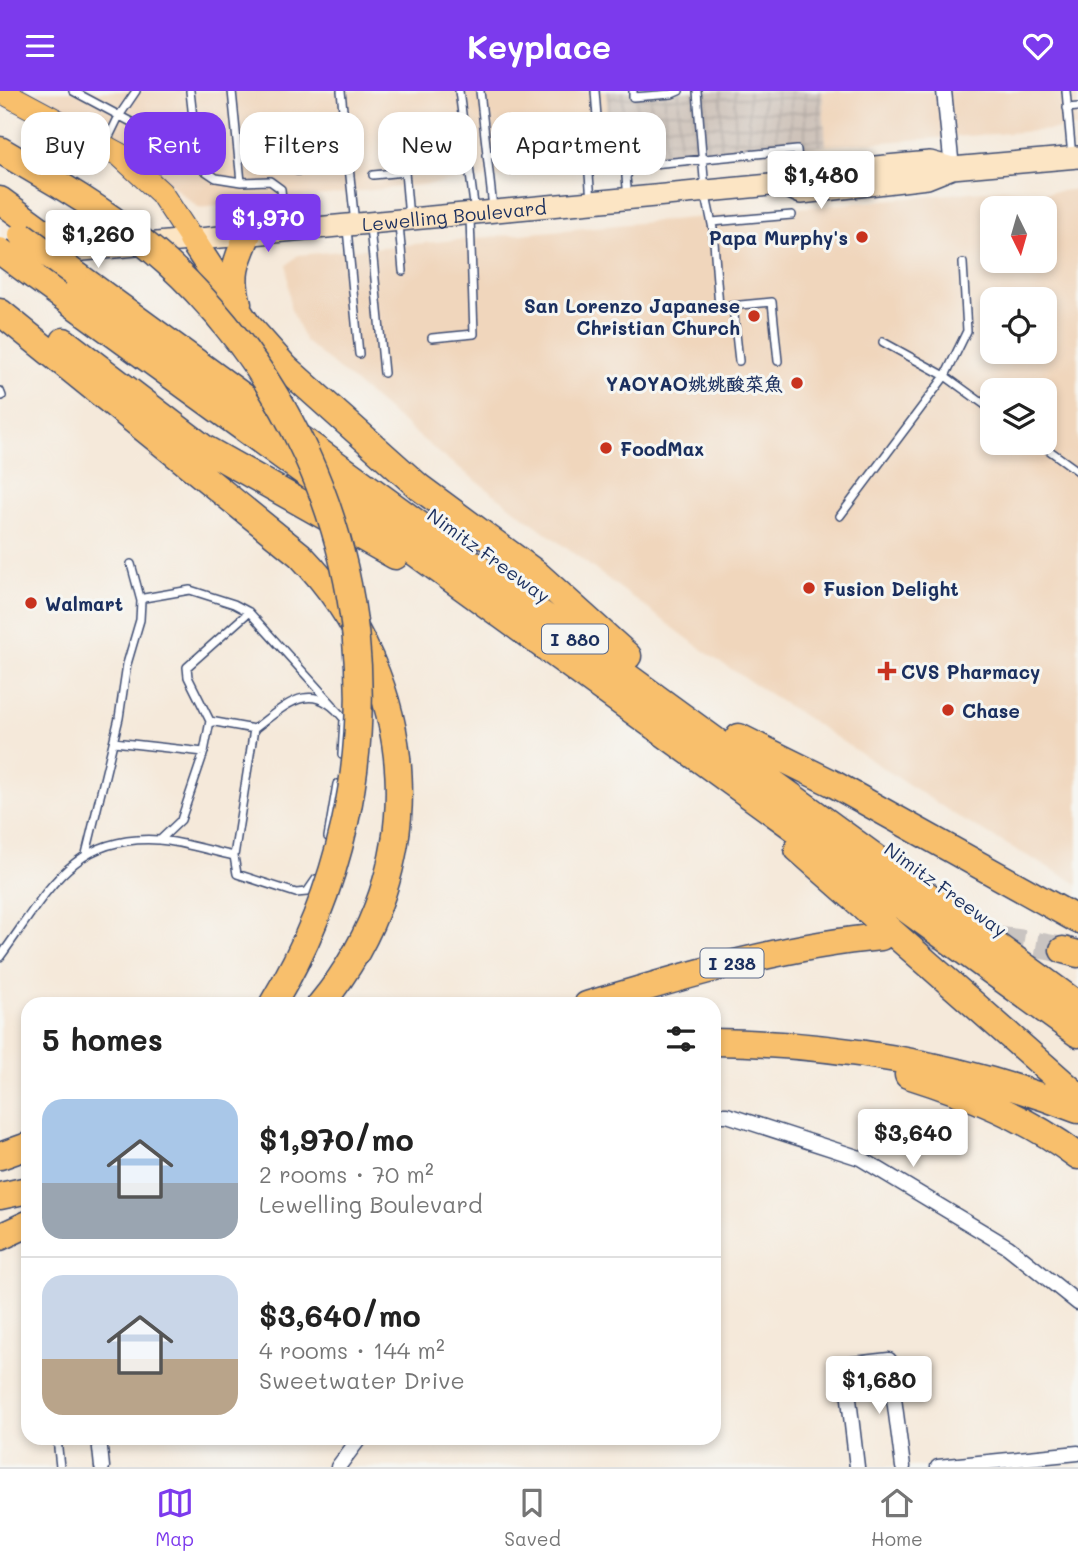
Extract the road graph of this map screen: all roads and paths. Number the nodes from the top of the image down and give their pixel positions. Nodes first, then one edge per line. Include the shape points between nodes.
1 (1, 91) edge
2 (73, 91) edge
3 (136, 91) edge
4 (190, 91) edge
5 (232, 91) edge
6 (341, 91) edge
7 (459, 91) edge
8 (480, 91) edge
9 (595, 91) edge
10 (632, 91) edge
11 (697, 91) edge
12 (944, 91) edge
13 (1066, 91) edge
14 (674, 92) edge
15 (1078, 107) edge
16 (1067, 108) junction
17 (40, 112) edge
18 (192, 112) edge
19 (343, 112) edge
20 (597, 112) edge
21 (120, 116) junction
22 (124, 119) edge
23 (110, 135) edge
24 (110, 149) edge
25 (0, 150) edge
26 (486, 155) junction
27 (491, 155) edge
28 (1075, 157) edge
29 (702, 159) junction
30 (952, 168) junction
31 (212, 175) edge
32 (350, 175) edge
33 (373, 175) dead end
34 (589, 175) edge
35 (790, 179) junction
36 (241, 182) junction
37 (705, 191) junction
38 (628, 198) junction
39 (0, 200) edge
40 (591, 202) junction
41 (480, 212) junction
42 (792, 215) dead end
43 (0, 219) edge
44 (404, 220) junction
45 (712, 222) junction
46 (357, 224) junction
47 (285, 231) junction
48 (34, 234) junction
49 (248, 234) junction
50 (192, 240) junction
51 (0, 251) edge
52 (0, 258) edge
53 (963, 263) dead end
54 (84, 271) junction
55 (403, 271) dead end
56 (0, 302) edge
57 (733, 306) junction
58 (239, 309) junction
59 (0, 312) edge
60 (432, 338) dead end
61 (883, 342) dead end
62 (359, 354) dead end
63 (739, 361) dead end
64 (778, 361) dead end
65 (384, 373) dead end
66 (944, 376) junction
67 (980, 402) edge
68 (1055, 455) edge
69 (1078, 471) edge
70 (840, 516) dead end
71 (131, 564) dead end
72 (141, 601) junction
73 (249, 612) junction
74 (527, 633) junction
75 (628, 656) junction
76 (333, 705) junction
77 (210, 721) junction
78 (254, 729) junction
79 (739, 737) junction
80 (114, 742) junction
81 (204, 753) junction
82 (341, 760) dead end
83 (710, 766) junction
84 (340, 771) dead end
85 (160, 840) junction
86 (326, 846) dead end
87 (86, 854) junction
88 (234, 856) junction
89 (318, 870) dead end
90 (1078, 920) edge
91 (881, 937) tunnel mouth
92 (0, 957) edge
93 (1078, 985) edge
94 (276, 997) edge
95 (326, 997) edge
96 (615, 997) edge
97 (1078, 1005) edge
98 (1078, 1034) edge
99 (721, 1042) edge
100 (837, 1050) junction
101 (1078, 1095) edge
102 (1078, 1110) edge
103 (721, 1115) edge
104 (21, 1148) edge
105 (0, 1156) edge
106 (1078, 1156) edge
107 (21, 1164) edge
108 (0, 1169) edge
109 (21, 1192) edge
110 (0, 1196) edge
111 (21, 1227) edge
112 (0, 1237) edge
113 (1078, 1303) edge
114 (58, 1445) edge
115 (100, 1445) edge
116 (354, 1445) edge
117 (1078, 1453) edge
118 (60, 1467) edge
119 (102, 1467) edge
120 (338, 1467) edge
121 (857, 1467) edge
122 (903, 1467) edge
123 (938, 1467) edge

1 - 17 main road
2 - 21 lane
3 - 21 lane
4 - 18 lane
5 - 36 lane
6 - 19 lane
7 - 41 lane
8 - 26 lane
9 - 20 lane
10 - 14 lane via 633,97
11 - 29 lane
12 - 30 street
13 - 16 lane
15 - 16 lane
16 - 28 lane
21 - 22 lane
21 - 23 lane
24 - 50 main road via 148,179
25 - 94 highway, bridge via 109,216 195,290 271,388 324,496 353,612 358,732 352,791 339,849 324,897
26 - 27 lane
26 - 41 lane
28 - 30 main road, Lewelling Boulevard
29 - 35 lane via 797,150
29 - 37 lane
29 - 38 lane via 632,166 626,177
30 - 35 main road, Lewelling Boulevard via 928,178 801,193
31 - 36 lane
32 - 46 lane
33 - 44 lane via 405,172
34 - 40 lane
35 - 37 main road, Lewelling Boulevard
36 - 47 lane via 270,181 281,189
37 - 38 main road, Lewelling Boulevard
37 - 45 lane
38 - 40 main road, Lewelling Boulevard
39 - 48 highway, Nimitz Freeway / I 880
40 - 41 main road, Lewelling Boulevard
41 - 44 main road, Lewelling Boulevard
41 - 60 lane via 474,334
42 - 45 lane
43 - 48 highway, I 880
44 - 46 main road, Lewelling Boulevard
44 - 55 lane
45 - 57 lane via 719,307
46 - 47 main road, Lewelling Boulevard
46 - 62 lane
46 - 65 lane
47 - 49 main road, Lewelling Boulevard
48 - 54 highway, Nimitz Freeway / I 880
49 - 50 main road, Lewelling Boulevard
49 - 58 highway via 234,265
50 - 52 main road, Lewelling Boulevard
50 - 58 highway
51 - 74 highway, Nimitz Freeway / I 880, bridge
53 - 66 lane via 967,331
54 - 75 highway, Nimitz Freeway / I 880
54 - 97 highway, I 880
56 - 74 highway via 40,322 204,449
57 - 63 lane
57 - 64 lane via 772,302
58 - 75 highway via 286,368 419,487 537,574
59 - 95 highway via 300,555 338,598 367,648 395,736 397,829 373,919 350,964
61 - 66 lane
66 - 67 lane
66 - 70 lane
68 - 69 lane
71 - 72 lane
72 - 73 lane via 190,590
72 - 80 lane
73 - 76 lane
73 - 77 lane via 187,667
74 - 83 highway, Nimitz Freeway / I 880
75 - 79 highway, Nimitz Freeway / I 880
76 - 78 lane via 320,697 292,700
76 - 82 lane via 344,719
77 - 78 lane
77 - 81 lane
78 - 88 lane
79 - 90 highway via 820,776
79 - 93 highway, Nimitz Freeway / I 880
80 - 81 lane
80 - 87 lane
81 - 85 lane via 181,820
83 - 98 highway, Nimitz Freeway / I 880
83 - 101 highway
84 - 86 lane
85 - 87 lane via 101,846
85 - 88 lane
87 - 92 lane via 62,873
88 - 89 lane via 237,874 296,893 307,892
91 - 96 highway, I 238 via 772,953
99 - 100 highway
100 - 102 highway via 978,1076
100 - 106 highway via 992,1106
103 - 113 street via 860,1158 1009,1247
104 - 105 highway
107 - 108 highway
109 - 110 highway
111 - 112 highway
114 - 118 lane
115 - 119 street
116 - 120 street
117 - 123 street
121 - 122 street via 845,1364 889,1360

